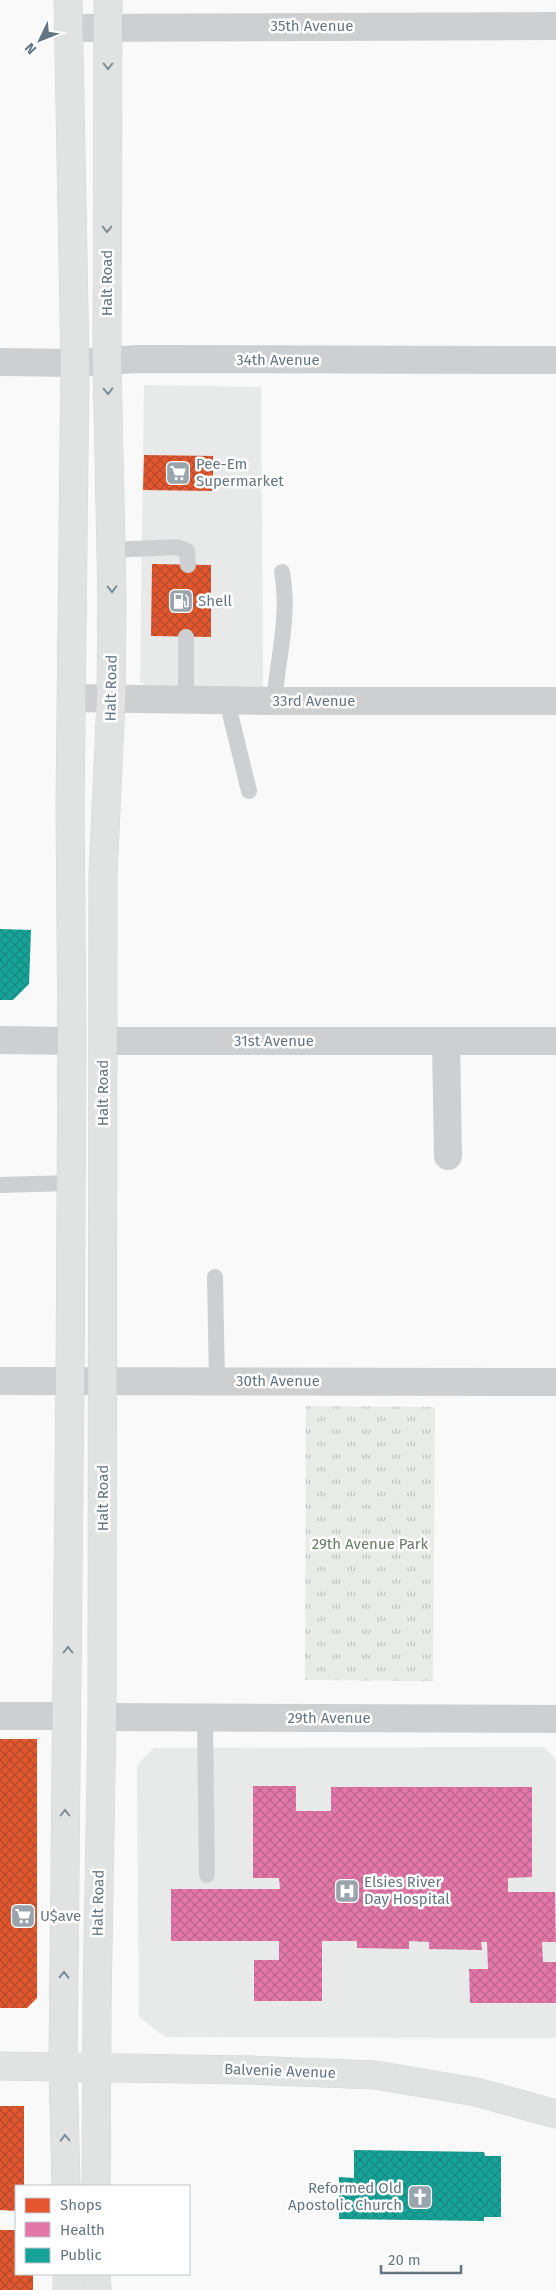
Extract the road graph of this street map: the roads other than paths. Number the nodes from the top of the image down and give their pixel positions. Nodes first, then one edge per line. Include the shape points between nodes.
1 (68, 0) edge
2 (108, 0) edge
3 (556, 26) edge
4 (108, 27) junction
5 (69, 28) junction
6 (556, 360) edge
7 (107, 361) junction
8 (0, 362) edge
9 (75, 363) junction
10 (111, 550) junction
11 (188, 565) dead end
12 (282, 572) dead end
13 (186, 637) dead end
14 (72, 698) junction
15 (111, 700) junction
16 (186, 700) junction
17 (227, 701) junction
18 (274, 701) junction
19 (556, 701) edge
20 (249, 791) dead end
21 (0, 1040) edge
22 (72, 1041) junction
23 (103, 1041) junction
24 (446, 1041) junction
25 (556, 1041) edge
26 (448, 1156) dead end
27 (70, 1183) junction
28 (0, 1185) edge
29 (215, 1277) dead end
30 (103, 1381) junction
31 (217, 1381) junction
32 (0, 1382) edge
33 (70, 1382) junction
34 (556, 1382) edge
35 (0, 1716) edge
36 (67, 1716) junction
37 (102, 1717) junction
38 (205, 1717) junction
39 (556, 1719) edge
40 (207, 1874) dead end
41 (0, 2066) edge
42 (63, 2066) junction
43 (96, 2068) junction
44 (556, 2114) edge
45 (66, 2185) edge
46 (96, 2185) edge
47 (67, 2275) edge
48 (96, 2275) edge
49 (67, 2290) edge
50 (96, 2290) edge

1 - 5 street, Halt Road
2 - 4 street, Halt Road
3 - 4 street, 35th Avenue
4 - 5 street, 35th Avenue
4 -> 7 street, Halt Road
5 - 9 street, Halt Road
6 - 7 street, 34th Avenue
7 - 9 street, 34th Avenue
7 -> 10 street, Halt Road
8 - 9 street, 34th Avenue
9 - 14 street, Halt Road
10 - 11 lane via 177,548 187,552
10 -> 15 street, Halt Road
12 - 18 lane via 286,594
13 - 16 lane
14 - 15 street, 33rd Avenue
14 - 22 street, Halt Road
15 - 16 street, 33rd Avenue
15 - 23 street, Halt Road via 103,874
16 - 17 street, 33rd Avenue
17 - 18 street, 33rd Avenue
17 - 20 lane
18 - 19 street, 33rd Avenue
21 - 22 street
22 - 27 street, Halt Road
23 - 24 street, 31st Avenue
23 - 30 street, Halt Road
24 - 25 street, 31st Avenue
24 - 26 street
27 - 28 lane
27 - 33 street, Halt Road
29 - 31 lane
30 - 31 street, 30th Avenue
30 - 33 street, 30th Avenue
30 - 37 street, Halt Road
31 - 34 street, 30th Avenue
32 - 33 street, 30th Avenue
36 -> 33 street, Halt Road
35 - 36 street
42 -> 36 street, Halt Road
37 - 38 street, 29th Avenue
37 - 43 street, Halt Road
38 - 39 street, 29th Avenue
38 - 40 lane
41 - 42 street, Balvenie Avenue
42 - 43 street, Balvenie Avenue
45 -> 42 street, Halt Road
43 - 44 street, Balvenie Avenue via 375,2075 476,2092
43 - 46 street, Halt Road
47 - 49 street
48 - 50 street

